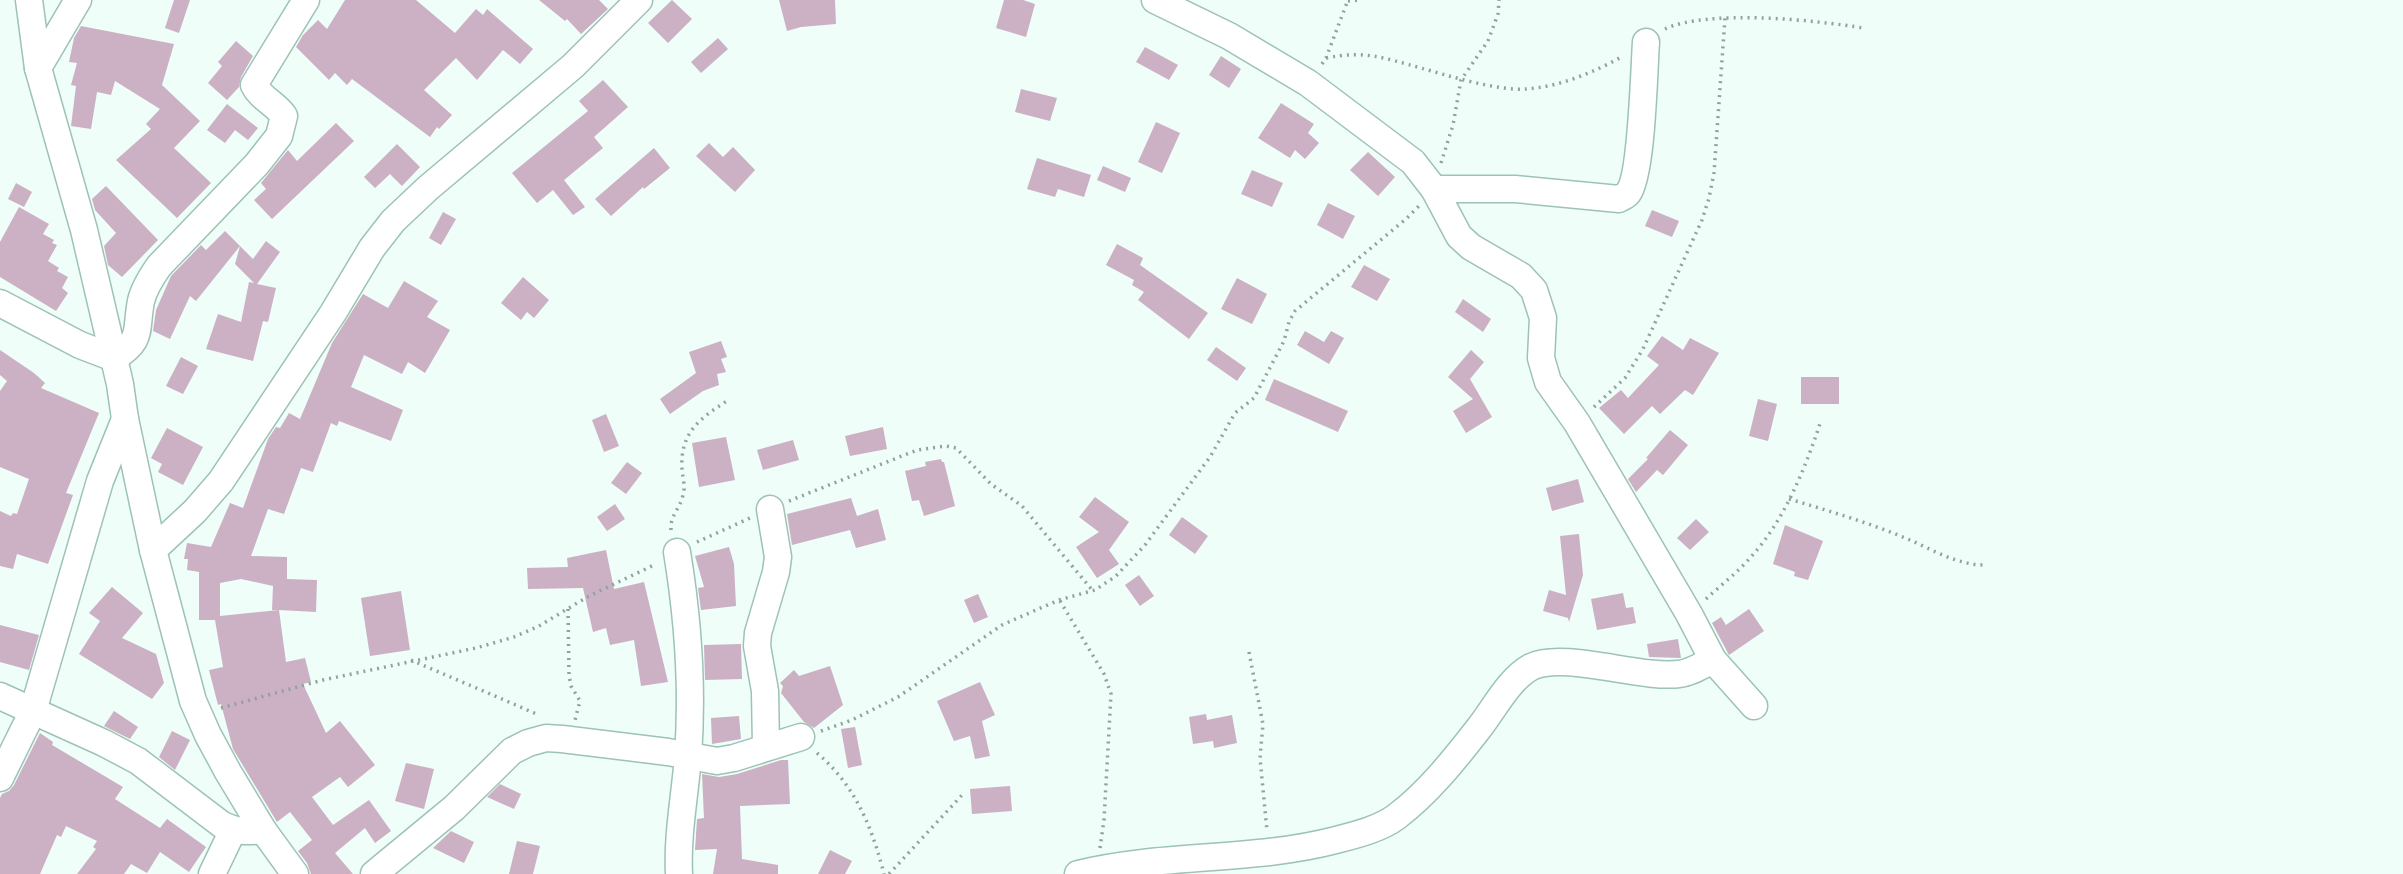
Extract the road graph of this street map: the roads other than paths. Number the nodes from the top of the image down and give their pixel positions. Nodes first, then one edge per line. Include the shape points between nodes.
1 (29, 0) edge
2 (78, 0) edge
3 (306, 0) edge
4 (639, 0) edge
5 (1155, 0) edge
6 (1646, 42) dead end
7 (38, 68) junction
8 (1434, 189) junction
9 (0, 303) edge
10 (114, 358) junction
11 (125, 419) junction
12 (770, 509) dead end
13 (153, 550) junction
14 (677, 552) road end
15 (1713, 660) junction
16 (0, 696) edge
17 (1754, 706) dead end
18 (33, 711) junction
19 (801, 737) road end
20 (766, 747) junction
21 (688, 755) junction
22 (0, 778) edge
23 (233, 830) junction
24 (263, 830) junction
25 (1086, 872) edge
26 (212, 874) edge
27 (295, 874) edge
28 (374, 874) edge
29 (679, 874) edge

1 - 7 street
2 - 7 street
3 - 10 street via 254,85 284,116 279,136 159,266 141,300 138,335
4 - 13 street via 573,66 393,221 221,481
5 - 8 street via 1230,36 1308,83 1413,162
6 - 8 street via 1636,172 1628,193 1619,199 1515,189
7 - 10 street
8 - 15 street via 1459,236 1521,276 1534,290 1543,318 1541,358 1548,382 1577,423
9 - 10 street
10 - 11 street
11 - 13 street
11 - 18 street via 100,481
12 - 20 street via 778,556 757,646 765,691
13 - 24 street via 194,701 208,735
14 - 21 street via 688,651
15 - 17 street
15 - 25 street via 1678,674 1549,662 1531,668 1513,683 1428,789 1394,818 1347,837 1295,850
16 - 18 street
18 - 22 street
18 - 23 street via 138,761
19 - 20 street
20 - 21 street via 717,761
21 - 28 street via 554,728 547,738 512,751 454,808
21 - 29 street via 678,838
23 - 24 street
23 - 26 street
24 - 27 street

